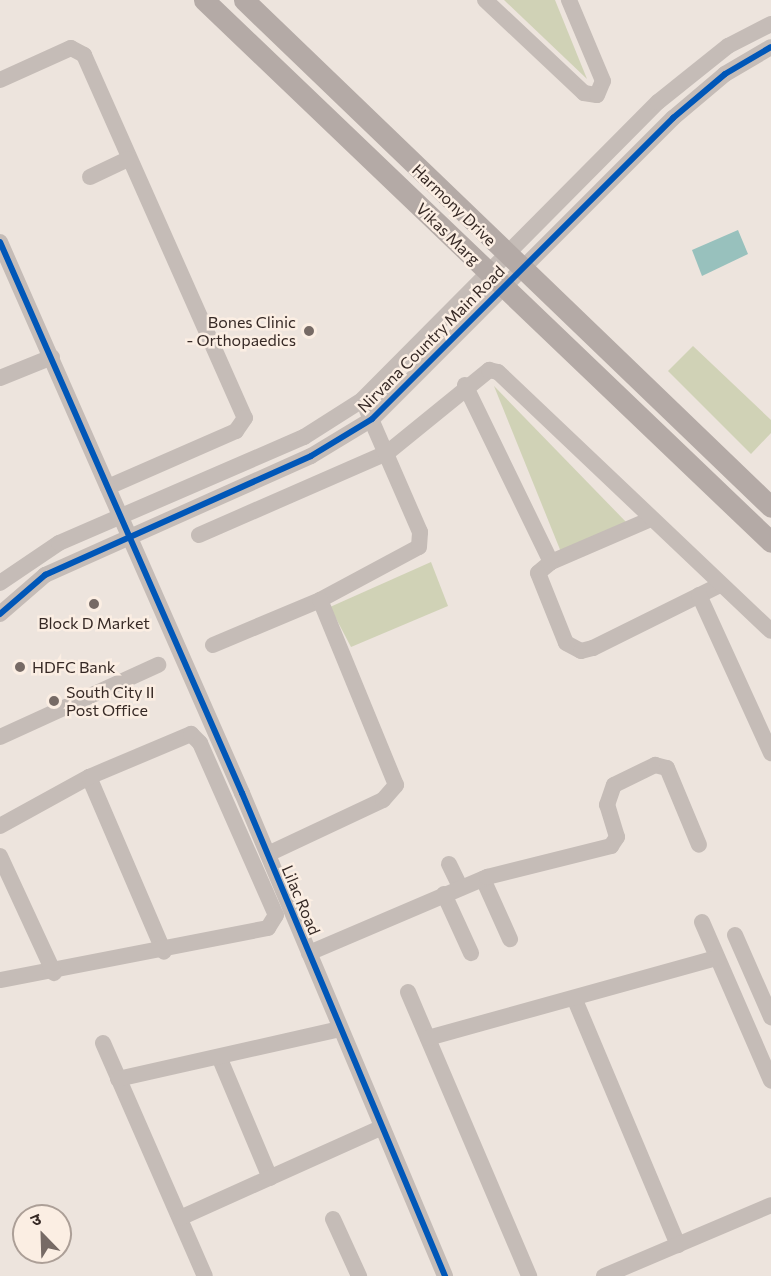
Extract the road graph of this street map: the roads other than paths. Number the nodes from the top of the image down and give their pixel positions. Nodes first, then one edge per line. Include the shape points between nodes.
1 (204, 0) edge
2 (244, 0) edge
3 (485, 0) edge
4 (569, 0) edge
5 (771, 24) edge
6 (771, 47) edge
7 (320, 75) junction
8 (0, 80) edge
9 (302, 93) junction
10 (128, 159) junction
11 (90, 177) dead end
12 (0, 242) edge
13 (513, 261) junction
14 (495, 278) junction
15 (52, 357) junction
16 (0, 378) edge
17 (465, 386) junction
18 (362, 400) junction
19 (372, 419) junction
20 (387, 453) junction
21 (108, 487) junction
22 (771, 507) edge
23 (119, 515) junction
24 (651, 519) junction
25 (199, 536) dead end
26 (129, 537) junction
27 (771, 542) edge
28 (550, 562) junction
29 (0, 583) edge
30 (720, 585) junction
31 (699, 595) junction
32 (320, 600) junction
33 (0, 614) edge
34 (771, 631) edge
35 (213, 645) dead end
36 (158, 665) dead end
37 (0, 737) edge
38 (771, 753) edge
39 (89, 777) junction
40 (0, 826) edge
41 (699, 845) dead end
42 (268, 854) junction
43 (0, 856) edge
44 (449, 864) dead end
45 (483, 879) junction
46 (460, 887) junction
47 (444, 894) junction
48 (702, 922) dead end
49 (735, 935) dead end
50 (510, 939) dead end
51 (165, 952) junction
52 (309, 953) junction
53 (471, 953) dead end
54 (717, 958) junction
55 (54, 973) junction
56 (0, 980) edge
57 (408, 992) dead end
58 (575, 1000) junction
59 (771, 1017) edge
60 (339, 1029) junction
61 (428, 1038) junction
62 (103, 1043) dead end
63 (220, 1059) junction
64 (770, 1075) edge
65 (118, 1079) junction
66 (380, 1128) junction
67 (270, 1178) junction
68 (771, 1205) edge
69 (180, 1218) junction
70 (333, 1219) dead end
71 (678, 1245) junction
72 (205, 1276) edge
73 (359, 1276) edge
74 (445, 1276) edge
75 (529, 1276) edge
76 (604, 1276) edge

1 - 9 main road, Vikas Marg
2 - 7 main road, Harmony Drive
3 - 4 street via 584,93 597,95 603,81
5 - 13 street, Nirvana Country Main Road via 728,46 682,81
6 - 13 street, Nirvana Country Main Road via 725,74
7 - 9 main road
7 - 13 main road, Harmony Drive
8 - 10 street via 71,48 80,50
9 - 14 main road, Vikas Marg
10 - 11 street
10 - 21 street via 245,418 236,432
12 - 15 street, Lilac Road
13 - 14 street, Nirvana Country Main Road
13 - 22 main road, Harmony Drive
14 - 18 street, Nirvana Country Main Road
14 - 19 street, Nirvana Country Main Road
14 - 27 main road, Vikas Marg
15 - 16 street
15 - 21 street, Lilac Road
17 - 20 street
17 - 24 street via 480,372 498,372
17 - 28 street
18 - 19 street
18 - 23 street, Nirvana Country Main Road via 304,437
19 - 20 street
19 - 26 street, Nirvana Country Main Road via 321,451
20 - 25 street
20 - 32 street via 420,532 418,547
21 - 23 street, Lilac Road
23 - 26 street, Lilac Road
23 - 29 street, Nirvana Country Main Road via 59,543
24 - 28 street
24 - 30 street
26 - 33 street, Nirvana Country Main Road via 45,575
26 - 42 street, Lilac Road
28 - 31 street via 537,573 566,643 581,651
30 - 31 street
30 - 34 street
31 - 38 street
32 - 35 street
32 - 42 street via 396,785 383,800
36 - 37 street
39 - 40 street
39 - 51 street
39 - 51 street via 178,736 197,739 275,905 276,920 268,928
41 - 45 street via 667,768 655,765 614,785 607,805 615,843
42 - 52 street, Lilac Road
43 - 55 street
44 - 46 street
45 - 46 street
45 - 50 street
46 - 47 street
47 - 52 street
47 - 53 street
48 - 54 street
49 - 59 street
51 - 55 street
52 - 60 street, Lilac Road
54 - 58 street
54 - 64 street
55 - 56 street
57 - 61 street
58 - 61 street
58 - 71 street
60 - 63 street
60 - 66 street, Lilac Road
61 - 75 street
62 - 65 street
63 - 65 street
63 - 67 street
65 - 69 street
66 - 67 street
66 - 74 street, Lilac Road
67 - 69 street
68 - 71 street
69 - 72 street
70 - 73 street
71 - 76 street

